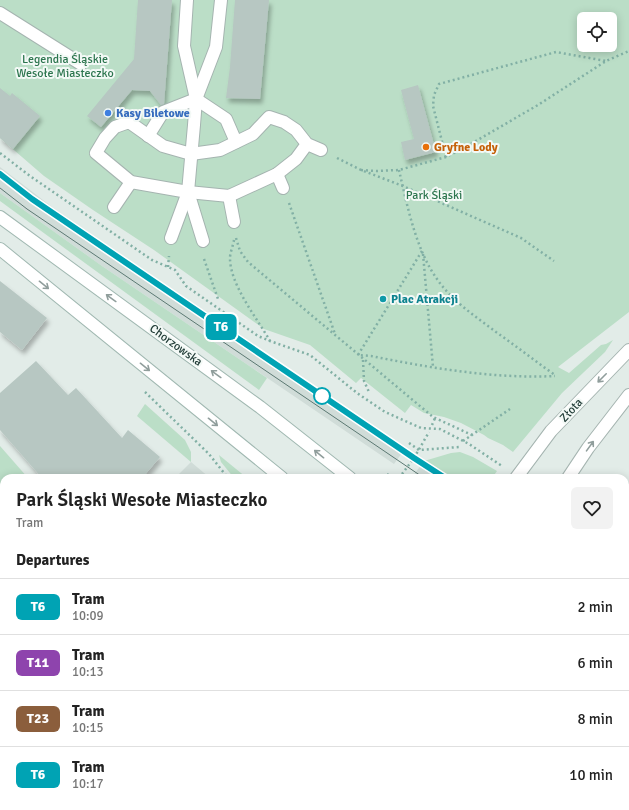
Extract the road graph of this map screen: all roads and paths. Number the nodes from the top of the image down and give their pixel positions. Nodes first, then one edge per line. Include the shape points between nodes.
1 (187, 0) edge
2 (221, 0) edge
3 (0, 13) edge
4 (629, 51) edge
5 (606, 61) junction
6 (81, 64) dead end
7 (196, 99) junction
8 (148, 136) junction
9 (236, 142) junction
10 (307, 144) junction
11 (321, 150) joint
12 (0, 153) edge
13 (191, 154) junction
14 (446, 157) junction
15 (361, 170) junction
16 (399, 170) junction
17 (277, 174) junction
18 (131, 182) junction
19 (403, 186) junction
20 (283, 188) joint
21 (188, 192) junction
22 (229, 196) junction
23 (114, 207) dead end
24 (0, 217) edge
25 (234, 222) dead end
26 (171, 238) dead end
27 (203, 241) dead end
28 (0, 249) edge
29 (170, 251) dead end
30 (422, 251) junction
31 (202, 254) dead end
32 (554, 261) dead end
33 (168, 267) junction
34 (218, 299) dead end
35 (335, 336) junction
36 (270, 341) junction
37 (629, 350) edge
38 (358, 355) junction
39 (363, 359) junction
40 (433, 367) junction
41 (143, 391) dead end
42 (369, 392) dead end
43 (629, 395) edge
44 (510, 409) dead end
45 (435, 418) junction
46 (432, 425) dead end
47 (429, 432) dead end
48 (472, 435) junction
49 (463, 441) junction
50 (409, 443) dead end
51 (459, 446) dead end
52 (419, 450) junction
53 (502, 466) dead end
54 (225, 474) edge
55 (277, 474) edge
56 (345, 474) edge
57 (402, 474) edge
58 (517, 474) edge
59 (571, 474) edge

1 - 7 street via 184,46
2 - 7 street via 216,48
3 - 6 street
4 - 5 path
5 - 14 path via 532,108
5 - 14 path via 556,52 439,84 433,106
7 - 8 street via 163,112
7 - 9 street via 226,119
7 - 13 street
8 - 13 street via 163,146
8 - 18 street via 129,122 115,127 96,154
9 - 10 street via 253,134 269,118 284,122 296,130
9 - 13 street via 220,150
10 - 11 street
10 - 17 street via 296,159
11 - 15 path
12 - 33 path via 152,260
13 - 21 street
14 - 16 path
15 - 16 path
15 - 19 path
16 - 19 path
17 - 20 street
17 - 22 street
18 - 21 street
18 - 23 street
19 - 30 path
19 - 32 path via 522,238
20 - 35 path
21 - 22 street
21 - 26 street
21 - 27 street
22 - 25 street
56 -> 24 street, Chorzowska via 260,406
28 -> 55 street
29 - 33 path
30 - 38 path
30 - 40 path
30 - 40 path via 436,279 455,299 555,376 512,376
31 - 34 path
33 - 36 path via 175,270 186,286 258,336
35 - 36 path via 248,262 240,251 235,236 230,258 237,286
35 - 38 path
36 - 49 path via 310,355 385,412 421,428 440,429
37 -> 58 street, Złota via 551,430
38 - 39 path
38 - 40 path
39 - 42 path via 364,381
39 - 45 path
41 - 54 path via 209,454
59 -> 43 street
44 - 48 path
45 - 46 path
45 - 48 path
47 - 52 path
48 - 49 path
49 - 53 path
50 - 52 path
51 - 52 path
52 - 57 path

